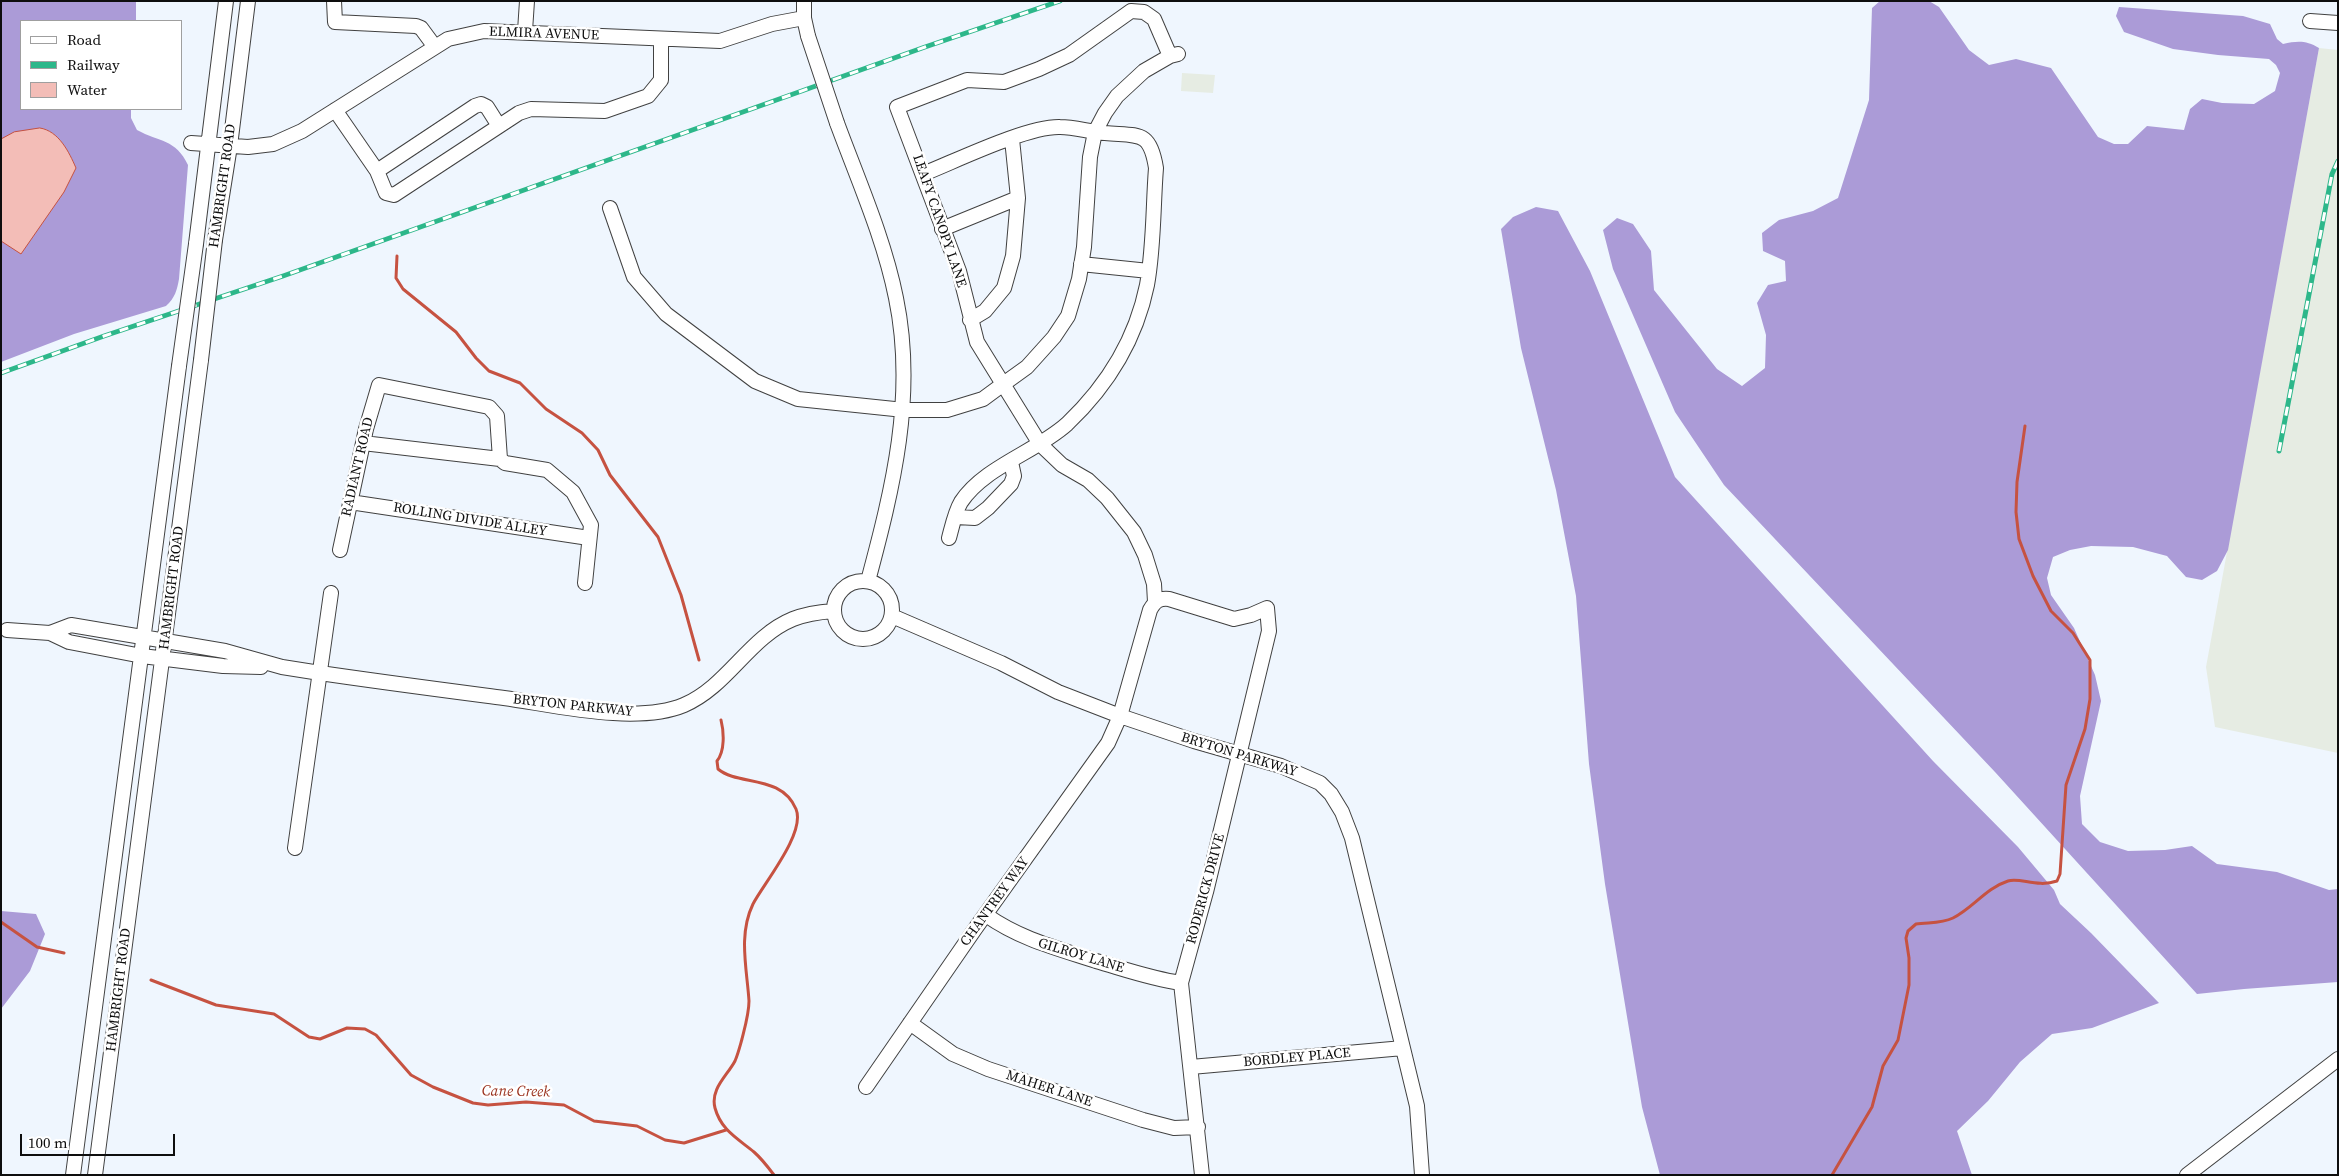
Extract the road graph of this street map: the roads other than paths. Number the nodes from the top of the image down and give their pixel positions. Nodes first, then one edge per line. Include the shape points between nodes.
1 (226, 1) edge
2 (248, 1) edge
3 (334, 1) edge
4 (527, 1) edge
5 (804, 1) edge
6 (804, 18) junction
7 (2310, 21) dead end
8 (2338, 23) edge
9 (525, 31) junction
10 (660, 39) junction
11 (435, 47) junction
12 (335, 110) junction
13 (499, 126) junction
14 (1095, 132) junction
15 (1012, 139) junction
16 (192, 143) dead end
17 (208, 144) junction
18 (230, 146) junction
19 (377, 171) junction
20 (923, 174) junction
21 (1018, 198) junction
22 (610, 208) dead end
23 (942, 229) junction
24 (1081, 264) junction
25 (1149, 271) junction
26 (970, 320) junction
27 (1002, 385) junction
28 (904, 410) junction
29 (363, 443) junction
30 (1040, 444) junction
31 (500, 459) junction
32 (1011, 462) junction
33 (350, 502) junction
34 (956, 517) junction
35 (589, 538) junction
36 (949, 538) dead end
37 (340, 550) dead end
38 (868, 581) junction
39 (584, 583) dead end
40 (332, 593) dead end
41 (1155, 602) junction
42 (833, 611) junction
43 (892, 616) junction
44 (7, 630) dead end
45 (50, 633) junction
46 (144, 638) junction
47 (165, 642) junction
48 (142, 656) junction
49 (162, 658) junction
50 (282, 667) junction
51 (320, 674) junction
52 (1120, 716) junction
53 (1240, 755) junction
54 (295, 848) dead end
55 (986, 915) junction
56 (1182, 983) junction
57 (910, 1024) junction
58 (1403, 1048) junction
59 (2338, 1059) edge
60 (1190, 1067) junction
61 (866, 1087) dead end
62 (1198, 1127) junction
63 (73, 1175) edge
64 (94, 1175) edge
65 (1202, 1175) edge
66 (1422, 1175) edge
67 (2187, 1175) edge

1 - 17 street, HAMBRIGHT ROAD
2 - 18 street, HAMBRIGHT ROAD
3 - 11 street via 335,22 416,26
4 - 9 street
5 - 6 street
6 - 10 street, ELMIRA AVENUE via 772,24 720,41
6 - 28 street, bridge via 837,123 880,240 896,298 903,355
7 - 8 street
9 - 10 street, ELMIRA AVENUE
9 - 11 street, ELMIRA AVENUE via 484,31 448,38
10 - 13 street via 661,80 648,96 605,111 531,109
11 - 12 street, ELMIRA AVENUE
12 - 18 street, ELMIRA AVENUE via 302,131 273,144
12 - 19 street
13 - 19 street via 486,107 481,104 475,106
13 - 19 street via 394,195 386,194
14 - 15 street via 1059,127
14 - 20 street, LEAFY CANOPY LANE via 1117,96 1144,71 1175,55 1154,19 1144,12 1131,11 1069,55 1039,69 1004,82 967,80 897,107
14 - 24 street
14 - 25 street via 1133,135 1145,139 1153,149 1156,168
15 - 20 street
15 - 21 street
16 - 17 street, ELMIRA AVENUE
17 - 18 street, ELMIRA AVENUE
17 - 46 street, HAMBRIGHT ROAD, bridge
18 - 47 street, HAMBRIGHT ROAD, bridge via 215,240
20 - 23 street, LEAFY CANOPY LANE
21 - 23 street
21 - 26 street via 1013,256 1004,288 985,311
22 - 28 street via 634,277 666,314 755,381 798,399
23 - 26 street, LEAFY CANOPY LANE via 959,271
24 - 25 street
24 - 27 street via 1068,316 1027,367
25 - 30 street via 1135,329 1125,351 1098,391 1067,424
26 - 27 street, LEAFY CANOPY LANE via 977,342
27 - 28 street via 982,399 948,410
27 - 30 street, LEAFY CANOPY LANE
28 - 38 street via 887,508
29 - 31 street
29 - 31 street, RADIANT ROAD via 379,385 490,407 497,416
29 - 33 street, RADIANT ROAD
30 - 32 street
30 - 41 street, LEAFY CANOPY LANE via 1062,465 1088,480 1134,532 1154,584
31 - 35 street via 506,463 547,470 573,492 591,525
32 - 34 street via 983,480 961,502
32 - 34 street via 1014,476 1011,484 988,508 975,518
33 - 35 street, ROLLING DIVIDE ALLEY
33 - 37 street, RADIANT ROAD
34 - 36 street
35 - 39 street
38 - 42 street via 845,586 838,593
38 - 43 street via 886,591
40 - 51 street
41 - 52 street, CHANTREY WAY
41 - 53 street, RODERICK DRIVE via 1169,599 1234,619 1267,608 1270,630
42 - 43 street via 840,628 847,635 865,639 882,632
42 - 51 street, BRYTON PARKWAY via 811,613 791,620 750,649 727,675 704,694 682,706 649,713 624,714
43 - 52 street, BRYTON PARKWAY via 1001,663 1058,692
44 - 45 street
45 - 46 street, BRYTON PARKWAY via 70,625
45 - 48 street, BRYTON PARKWAY via 69,642
46 - 47 street, BRYTON PARKWAY
46 - 48 street, HAMBRIGHT ROAD
47 - 49 street, HAMBRIGHT ROAD
47 - 50 street, BRYTON PARKWAY via 225,652
48 - 49 street, BRYTON PARKWAY
48 - 63 street, HAMBRIGHT ROAD
49 - 50 street, BRYTON PARKWAY via 223,666
49 - 64 street, HAMBRIGHT ROAD
50 - 51 street, BRYTON PARKWAY
51 - 54 street
52 - 53 street, BRYTON PARKWAY
52 - 55 street, CHANTREY WAY via 1108,743
53 - 56 street, RODERICK DRIVE
53 - 58 street, BRYTON PARKWAY via 1281,766 1320,783 1342,812 1352,838
55 - 56 street, GILROY LANE via 1007,930 1030,940 1153,979
55 - 57 street, CHANTREY WAY
56 - 60 street, RODERICK DRIVE
57 - 61 street, CHANTREY WAY
57 - 62 street, MAHER LANE via 953,1054 988,1069 1143,1120 1174,1128
58 - 60 street, BORDLEY PLACE
58 - 66 street, BRYTON PARKWAY via 1417,1106
59 - 67 street
60 - 62 street, RODERICK DRIVE
62 - 65 street, RODERICK DRIVE

